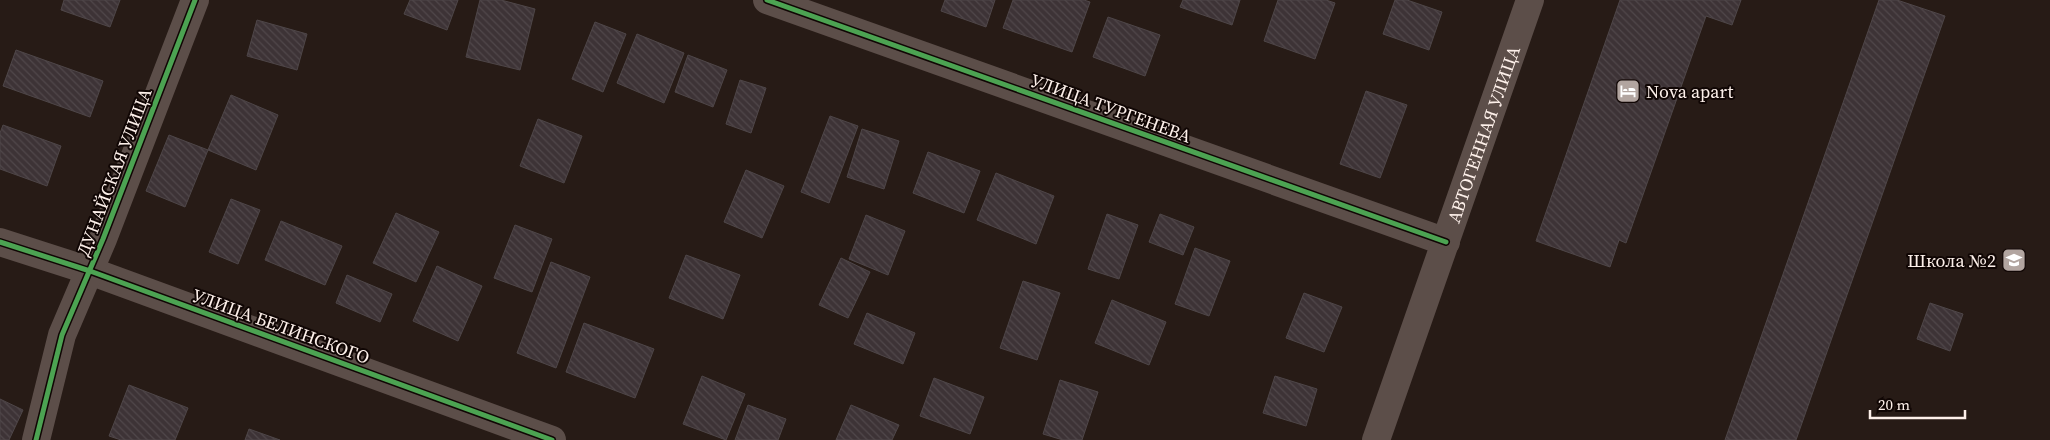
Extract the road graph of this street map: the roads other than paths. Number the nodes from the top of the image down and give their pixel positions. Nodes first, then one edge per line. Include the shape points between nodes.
1 (195, 0) edge
2 (766, 0) edge
3 (1530, 0) edge
4 (0, 242) edge
5 (1446, 242) junction
6 (90, 271) junction
7 (36, 440) edge
8 (552, 440) edge
9 (1376, 440) edge

1 - 6 street, ДУНАЙСКАЯ УЛИЦА
2 - 5 street, УЛИЦА ТУРГЕНЕВА
3 - 5 street, АВТОГЕННАЯ УЛИЦА
4 - 6 street, УЛИЦА БЕЛИНСКОГО
5 - 9 street, АВТОГЕННАЯ УЛИЦА
6 - 7 street, ДУНАЙСКАЯ УЛИЦА via 62,334
6 - 8 street, УЛИЦА БЕЛИНСКОГО

